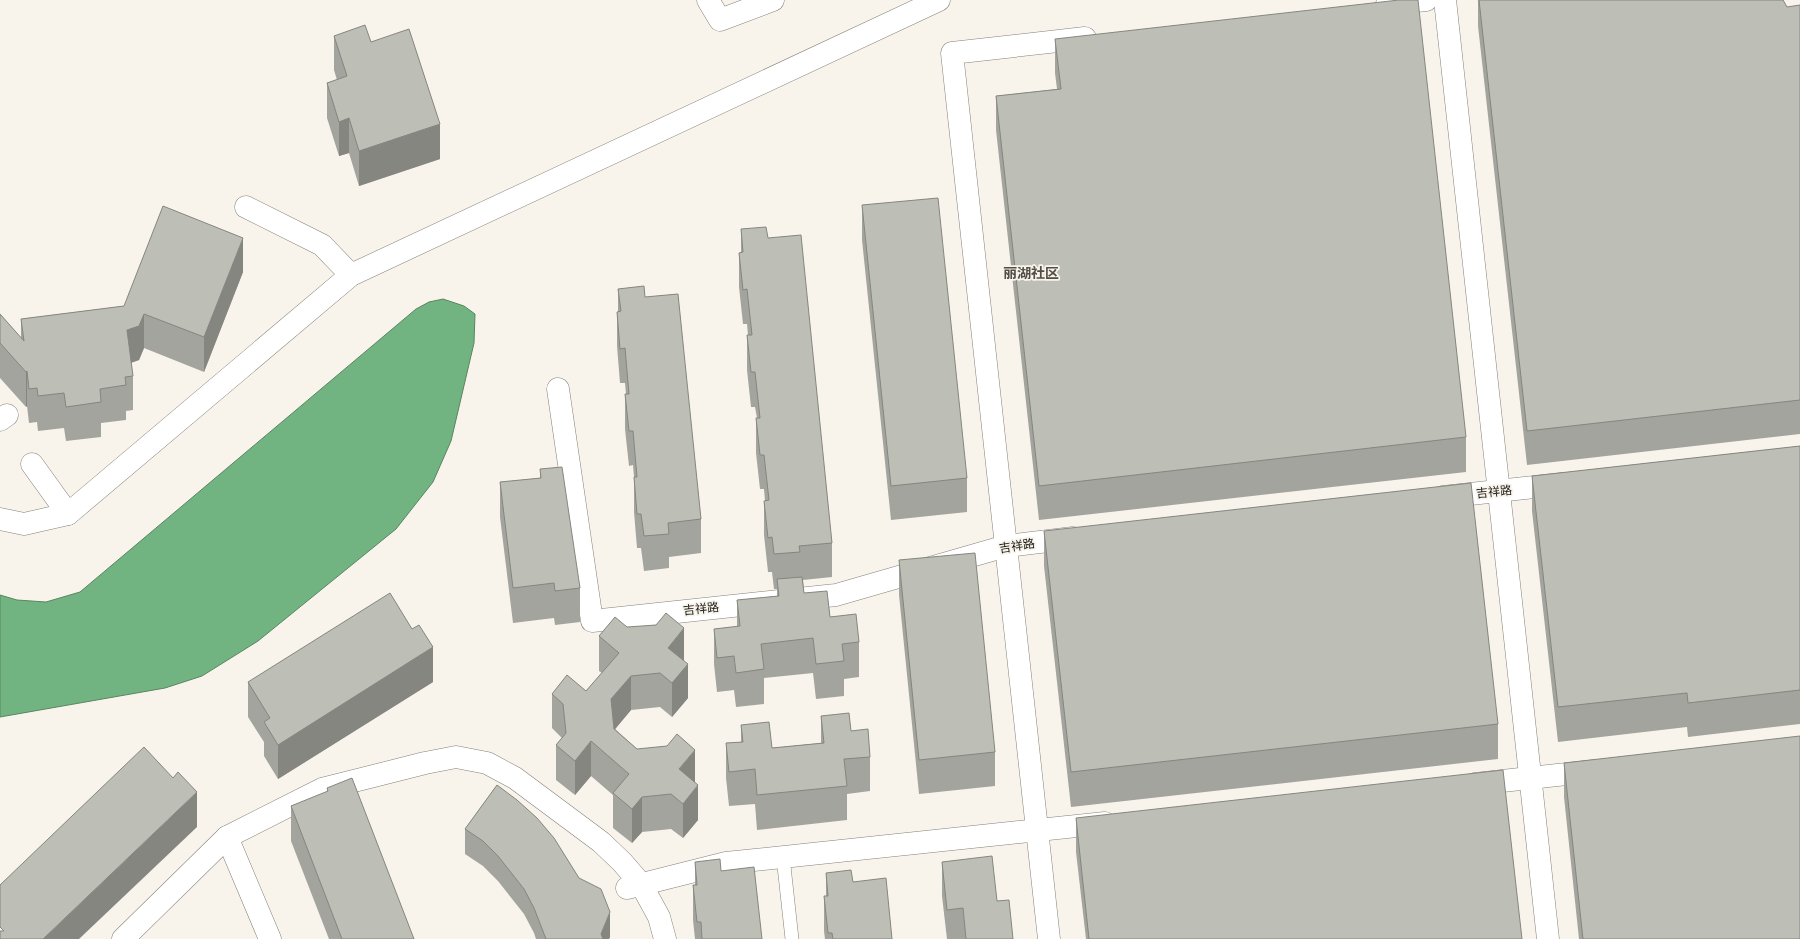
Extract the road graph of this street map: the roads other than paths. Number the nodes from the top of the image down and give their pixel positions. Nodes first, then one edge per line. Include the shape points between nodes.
1 (708, 0) edge
2 (773, 0) edge
3 (939, 0) edge
4 (1426, 0) edge
5 (1445, 0) edge
6 (909, 6) edge
7 (1371, 6) edge
8 (1102, 36) edge
9 (246, 207) dead end
10 (351, 275) junction
11 (558, 389) dead end
12 (32, 464) dead end
13 (1578, 482) edge
14 (1499, 491) junction
15 (1421, 500) edge
16 (68, 514) junction
17 (0, 518) edge
18 (1092, 536) edge
19 (1006, 546) junction
20 (1618, 768) edge
21 (1530, 778) junction
22 (1459, 786) edge
23 (1125, 821) edge
24 (1037, 830) junction
25 (227, 837) junction
26 (783, 857) junction
27 (634, 886) junction
28 (123, 939) edge
29 (270, 939) edge
30 (665, 939) edge
31 (792, 939) edge
32 (1049, 939) edge
33 (1548, 939) edge

1 - 2 street via 720,20
3 - 6 street
4 - 7 street
5 - 14 street
6 - 10 street
8 - 19 street via 952,53
9 - 10 street via 322,245
10 - 16 street
11 - 19 street, 吉祥路 via 592,621 836,595
12 - 16 street
13 - 14 street, 吉祥路
14 - 15 street, 吉祥路
14 - 21 street
16 - 17 street via 24,524
18 - 19 street, 吉祥路
19 - 24 street
20 - 21 street
21 - 22 street
21 - 33 street
23 - 24 street
24 - 26 street
24 - 32 street
25 - 27 street via 322,790 456,757 487,763 515,778 600,842 622,862
25 - 28 street
25 - 29 street
26 - 27 street via 726,863
26 - 31 lane
27 - 30 street via 659,917

